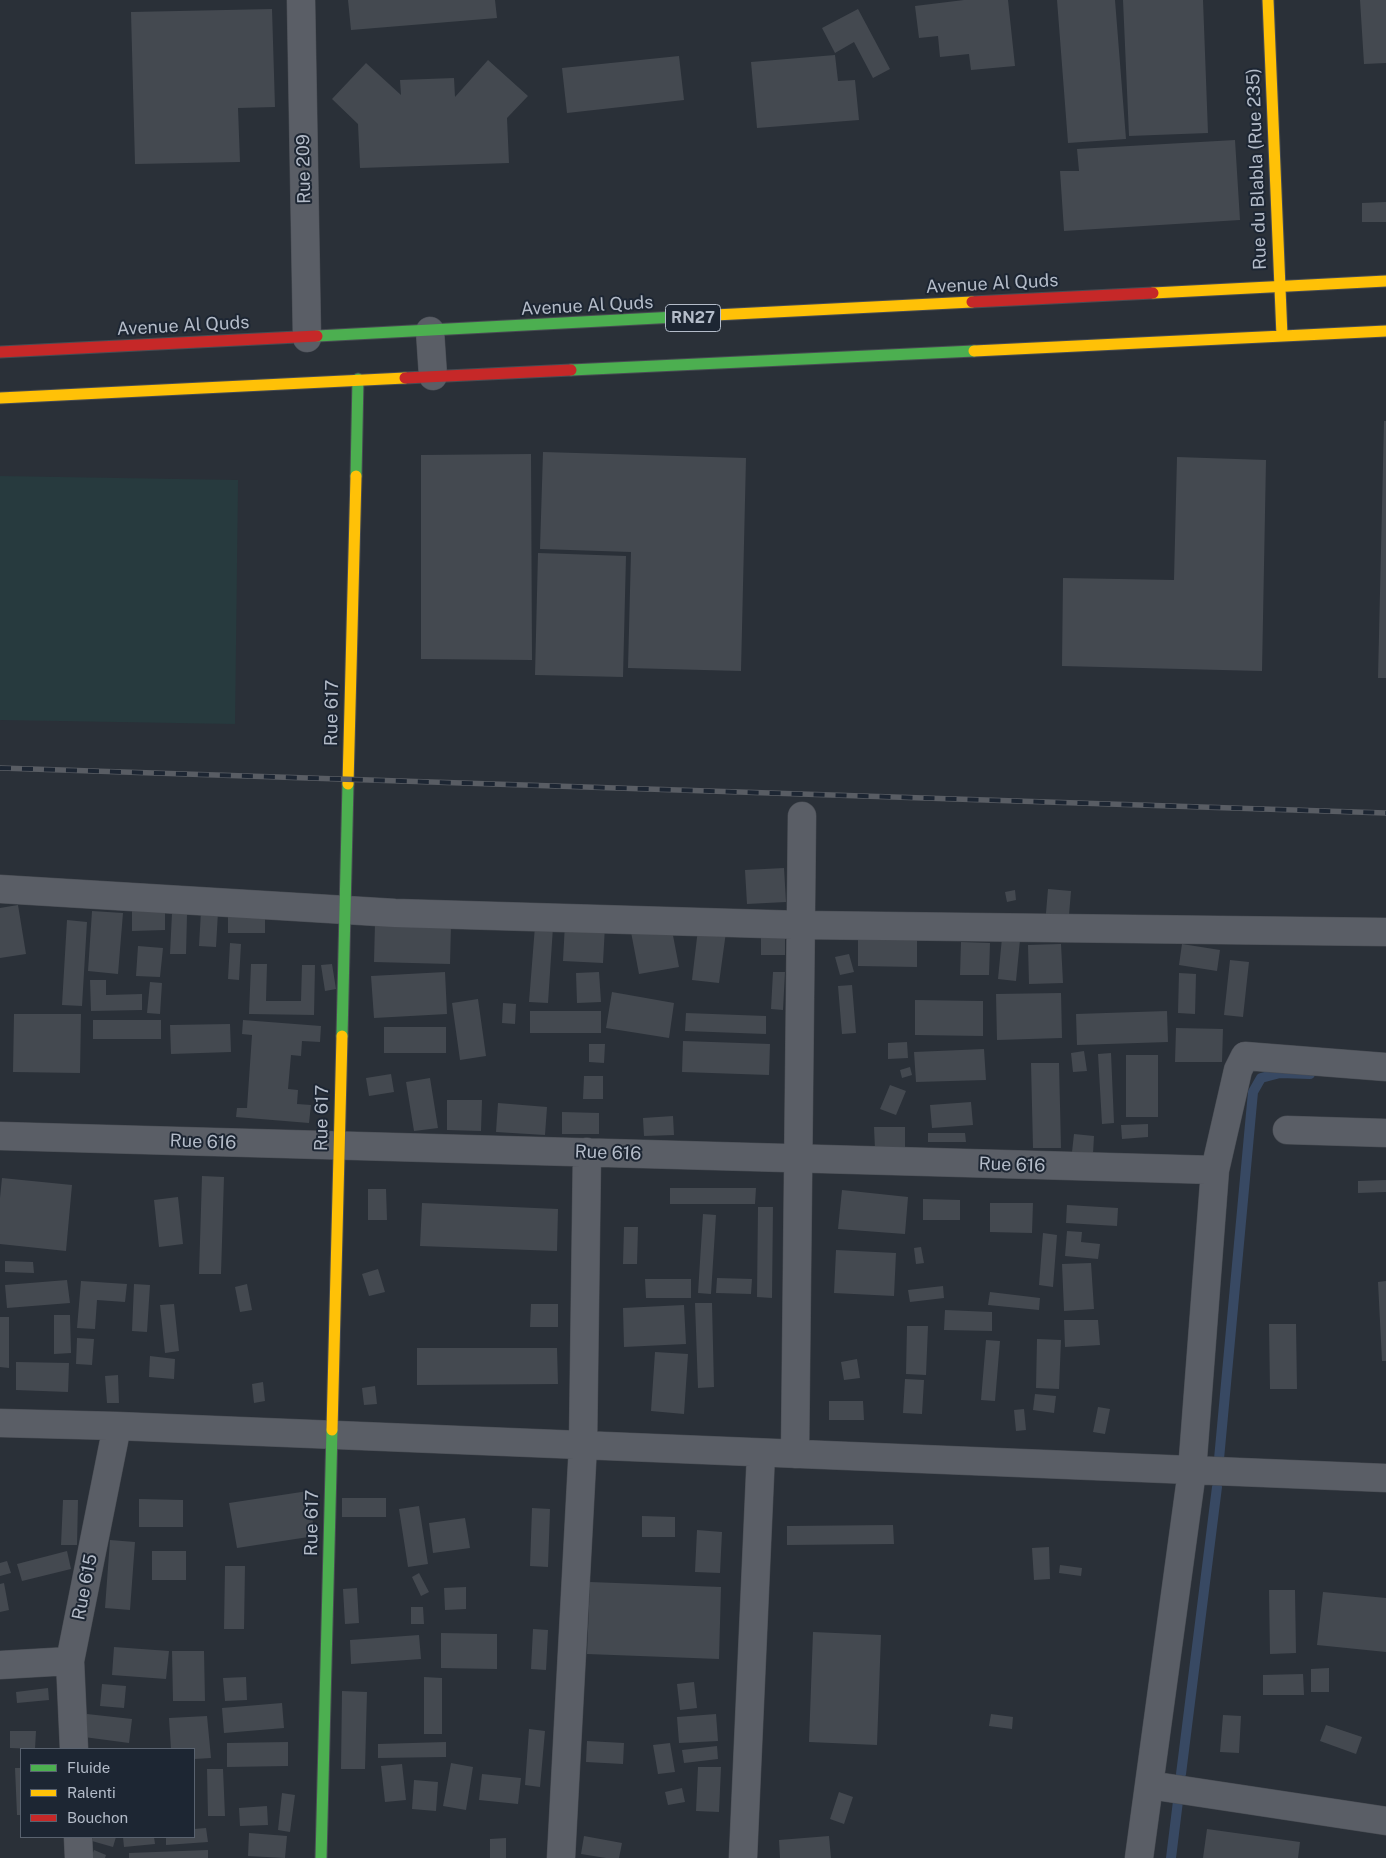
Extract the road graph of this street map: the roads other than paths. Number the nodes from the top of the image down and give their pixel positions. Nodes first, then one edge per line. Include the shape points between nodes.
1 (301, 0) edge
2 (1268, 0) edge
3 (1386, 282) edge
4 (1280, 286) junction
5 (430, 331) junction
6 (1386, 331) edge
7 (1282, 336) junction
8 (307, 338) junction
9 (0, 352) edge
10 (433, 376) junction
11 (358, 380) junction
12 (0, 398) edge
13 (802, 816) dead end
14 (0, 889) edge
15 (345, 910) junction
16 (801, 925) junction
17 (1386, 932) edge
18 (1386, 1067) edge
19 (1287, 1130) dead end
20 (1386, 1133) edge
21 (0, 1136) edge
22 (339, 1146) junction
23 (587, 1152) junction
24 (798, 1159) junction
25 (1215, 1170) junction
26 (0, 1423) edge
27 (117, 1426) junction
28 (331, 1435) junction
29 (584, 1445) junction
30 (761, 1453) junction
31 (795, 1454) junction
32 (1192, 1471) junction
33 (1386, 1478) edge
34 (70, 1661) junction
35 (0, 1665) edge
36 (74, 1748) edge
37 (1149, 1785) junction
38 (1386, 1821) edge
39 (78, 1838) edge
40 (79, 1858) edge
41 (321, 1858) edge
42 (560, 1858) edge
43 (743, 1858) edge
44 (1139, 1858) edge

1 - 8 street, Rue 209
2 - 4 main road, Rue du Blabla (Rue 235)
3 - 4 main road, Avenue Al Quds / RN27
4 - 5 main road, Avenue Al Quds / RN27
4 - 7 main road, Rue du Blabla (Rue 235)
5 - 8 main road, Avenue Al Quds / RN27
5 - 10 street
6 - 7 main road
7 - 10 main road
8 - 9 main road, Avenue Al Quds / RN27
10 - 11 main road
11 - 12 main road
11 - 15 main road, Rue 617
13 - 16 street
14 - 15 street
15 - 16 street
15 - 22 main road, Rue 617
16 - 17 street
16 - 24 street
18 - 25 street via 1245,1056 1238,1070
19 - 20 street
21 - 22 street, Rue 616
22 - 23 street, Rue 616
22 - 28 main road, Rue 617
23 - 24 street, Rue 616
23 - 29 street
24 - 25 street, Rue 616
24 - 31 street
25 - 32 street
26 - 27 street
27 - 28 street
27 - 34 street, Rue 615
28 - 29 street
28 - 41 main road, Rue 617
29 - 30 street
29 - 42 street
30 - 31 street
30 - 43 street
31 - 32 street
32 - 33 street
32 - 37 street
34 - 35 street
34 - 36 street, Rue 615
37 - 38 street
37 - 44 street
39 - 40 street

